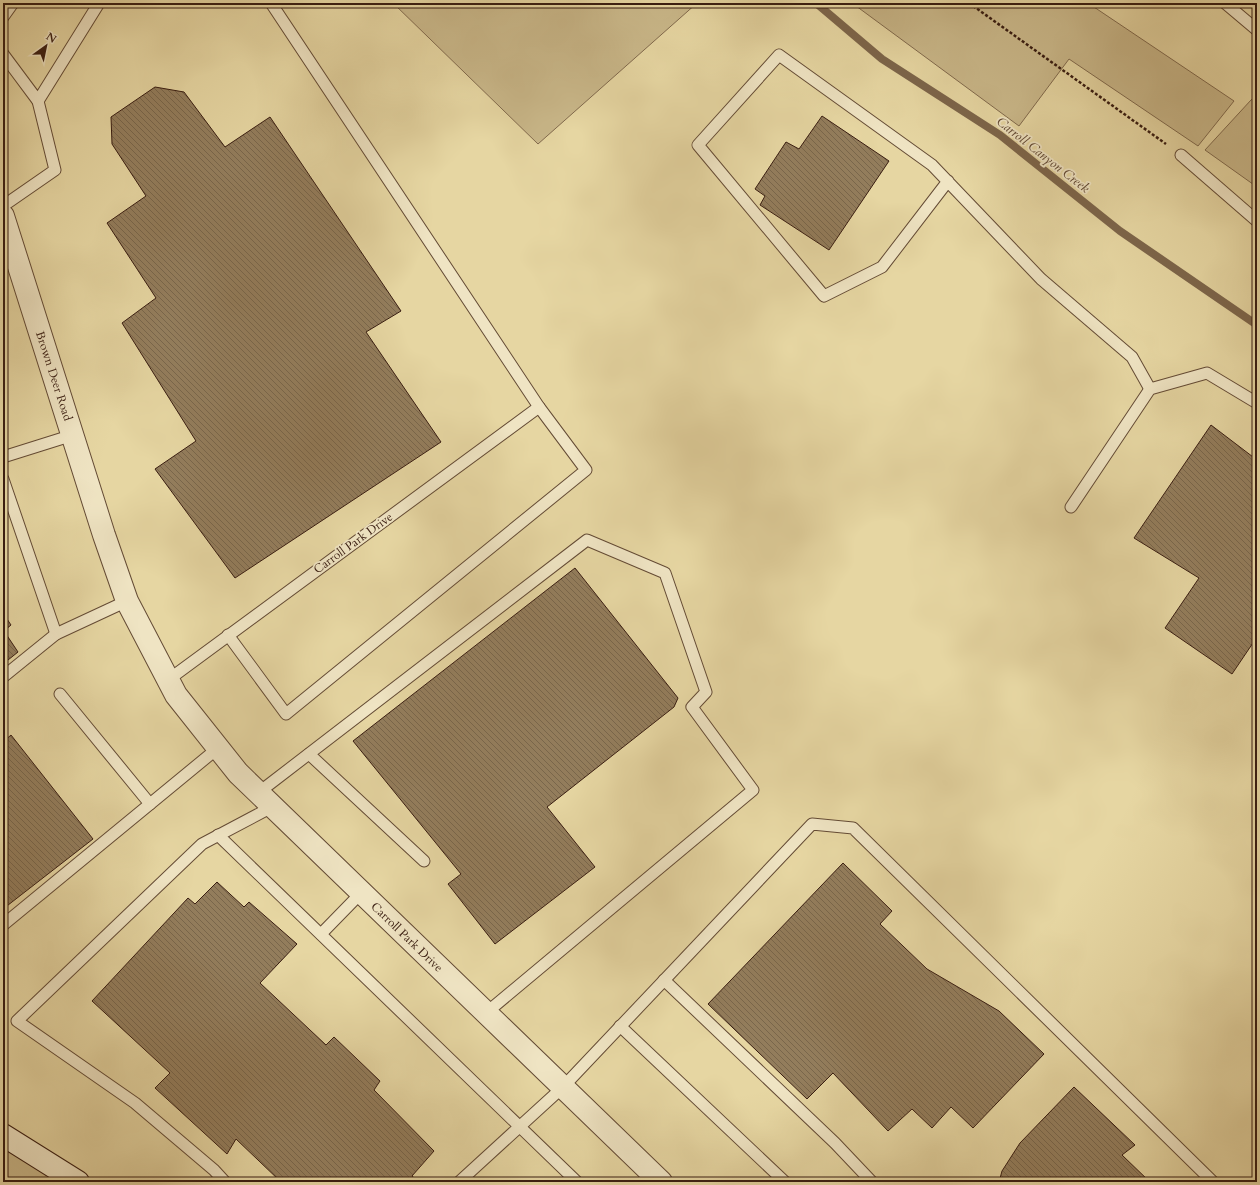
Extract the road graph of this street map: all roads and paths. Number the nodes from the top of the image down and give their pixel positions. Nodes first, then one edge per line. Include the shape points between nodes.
1 (13, 3) edge
2 (99, 3) edge
3 (271, 3) edge
4 (968, 3) edge
5 (1225, 3) edge
6 (3, 18) edge
7 (1257, 30) edge
8 (3, 54) edge
9 (38, 101) junction
10 (1182, 155) joint
11 (948, 181) junction
12 (3, 206) edge
13 (3, 216) edge
14 (1257, 221) edge
15 (1150, 389) junction
16 (1257, 403) edge
17 (539, 407) junction
18 (73, 435) junction
19 (3, 457) edge
20 (3, 479) edge
21 (1071, 507) dead end
22 (104, 535) joint
23 (127, 601) junction
24 (56, 634) junction
25 (228, 635) junction
26 (3, 677) edge
27 (168, 680) junction
28 (60, 694) dead end
29 (218, 748) junction
30 (309, 754) junction
31 (265, 800) junction
32 (150, 804) junction
33 (218, 835) junction
34 (424, 861) dead end
35 (361, 892) junction
36 (3, 925) edge
37 (321, 934) junction
38 (664, 980) junction
39 (486, 1013) junction
40 (620, 1026) junction
41 (563, 1087) junction
42 (520, 1126) junction
43 (3, 1135) edge
44 (78, 1182) edge
45 (225, 1182) edge
46 (459, 1182) edge
47 (577, 1182) edge
48 (661, 1182) edge
49 (785, 1182) edge
50 (872, 1182) edge
51 (1213, 1182) edge

1 - 6 lane
2 - 9 lane
3 - 17 lane
4 - 10 path
5 - 7 lane
8 - 9 lane
9 - 12 lane via 55,170
10 - 14 lane
11 - 11 lane via 932,165 779,54 698,145 824,296 882,267
11 - 15 lane via 1041,279 1132,357
13 - 18 street, Brown Deer Road
15 - 16 lane via 1207,372
15 - 21 lane
17 - 25 lane, Carroll Park Drive
17 - 25 lane via 586,470 286,714
18 - 19 lane
18 - 22 street, Brown Deer Road
20 - 24 lane
22 - 23 street, Carroll Park Drive
23 - 24 lane
23 - 27 street, Carroll Park Drive
24 - 26 lane
25 - 27 lane, Carroll Park Drive
27 - 29 street, Carroll Park Drive via 176,696
28 - 32 lane
29 - 31 street, Carroll Park Drive
29 - 32 lane
30 - 31 lane
30 - 34 lane
30 - 39 lane via 587,540 665,573 706,692 692,707 754,790
31 - 33 lane
31 - 35 street, Carroll Park Drive
32 - 36 lane
33 - 37 lane
33 - 45 lane via 202,844 17,1021 135,1103
35 - 37 lane
35 - 39 street, Carroll Park Drive
37 - 42 lane
38 - 40 lane
38 - 50 lane via 835,1143
38 - 51 lane via 812,824 853,828
39 - 41 street, Carroll Park Drive
40 - 41 lane
40 - 49 lane
41 - 42 lane
41 - 48 street, Carroll Park Drive
42 - 46 lane
42 - 47 lane
43 - 44 street

